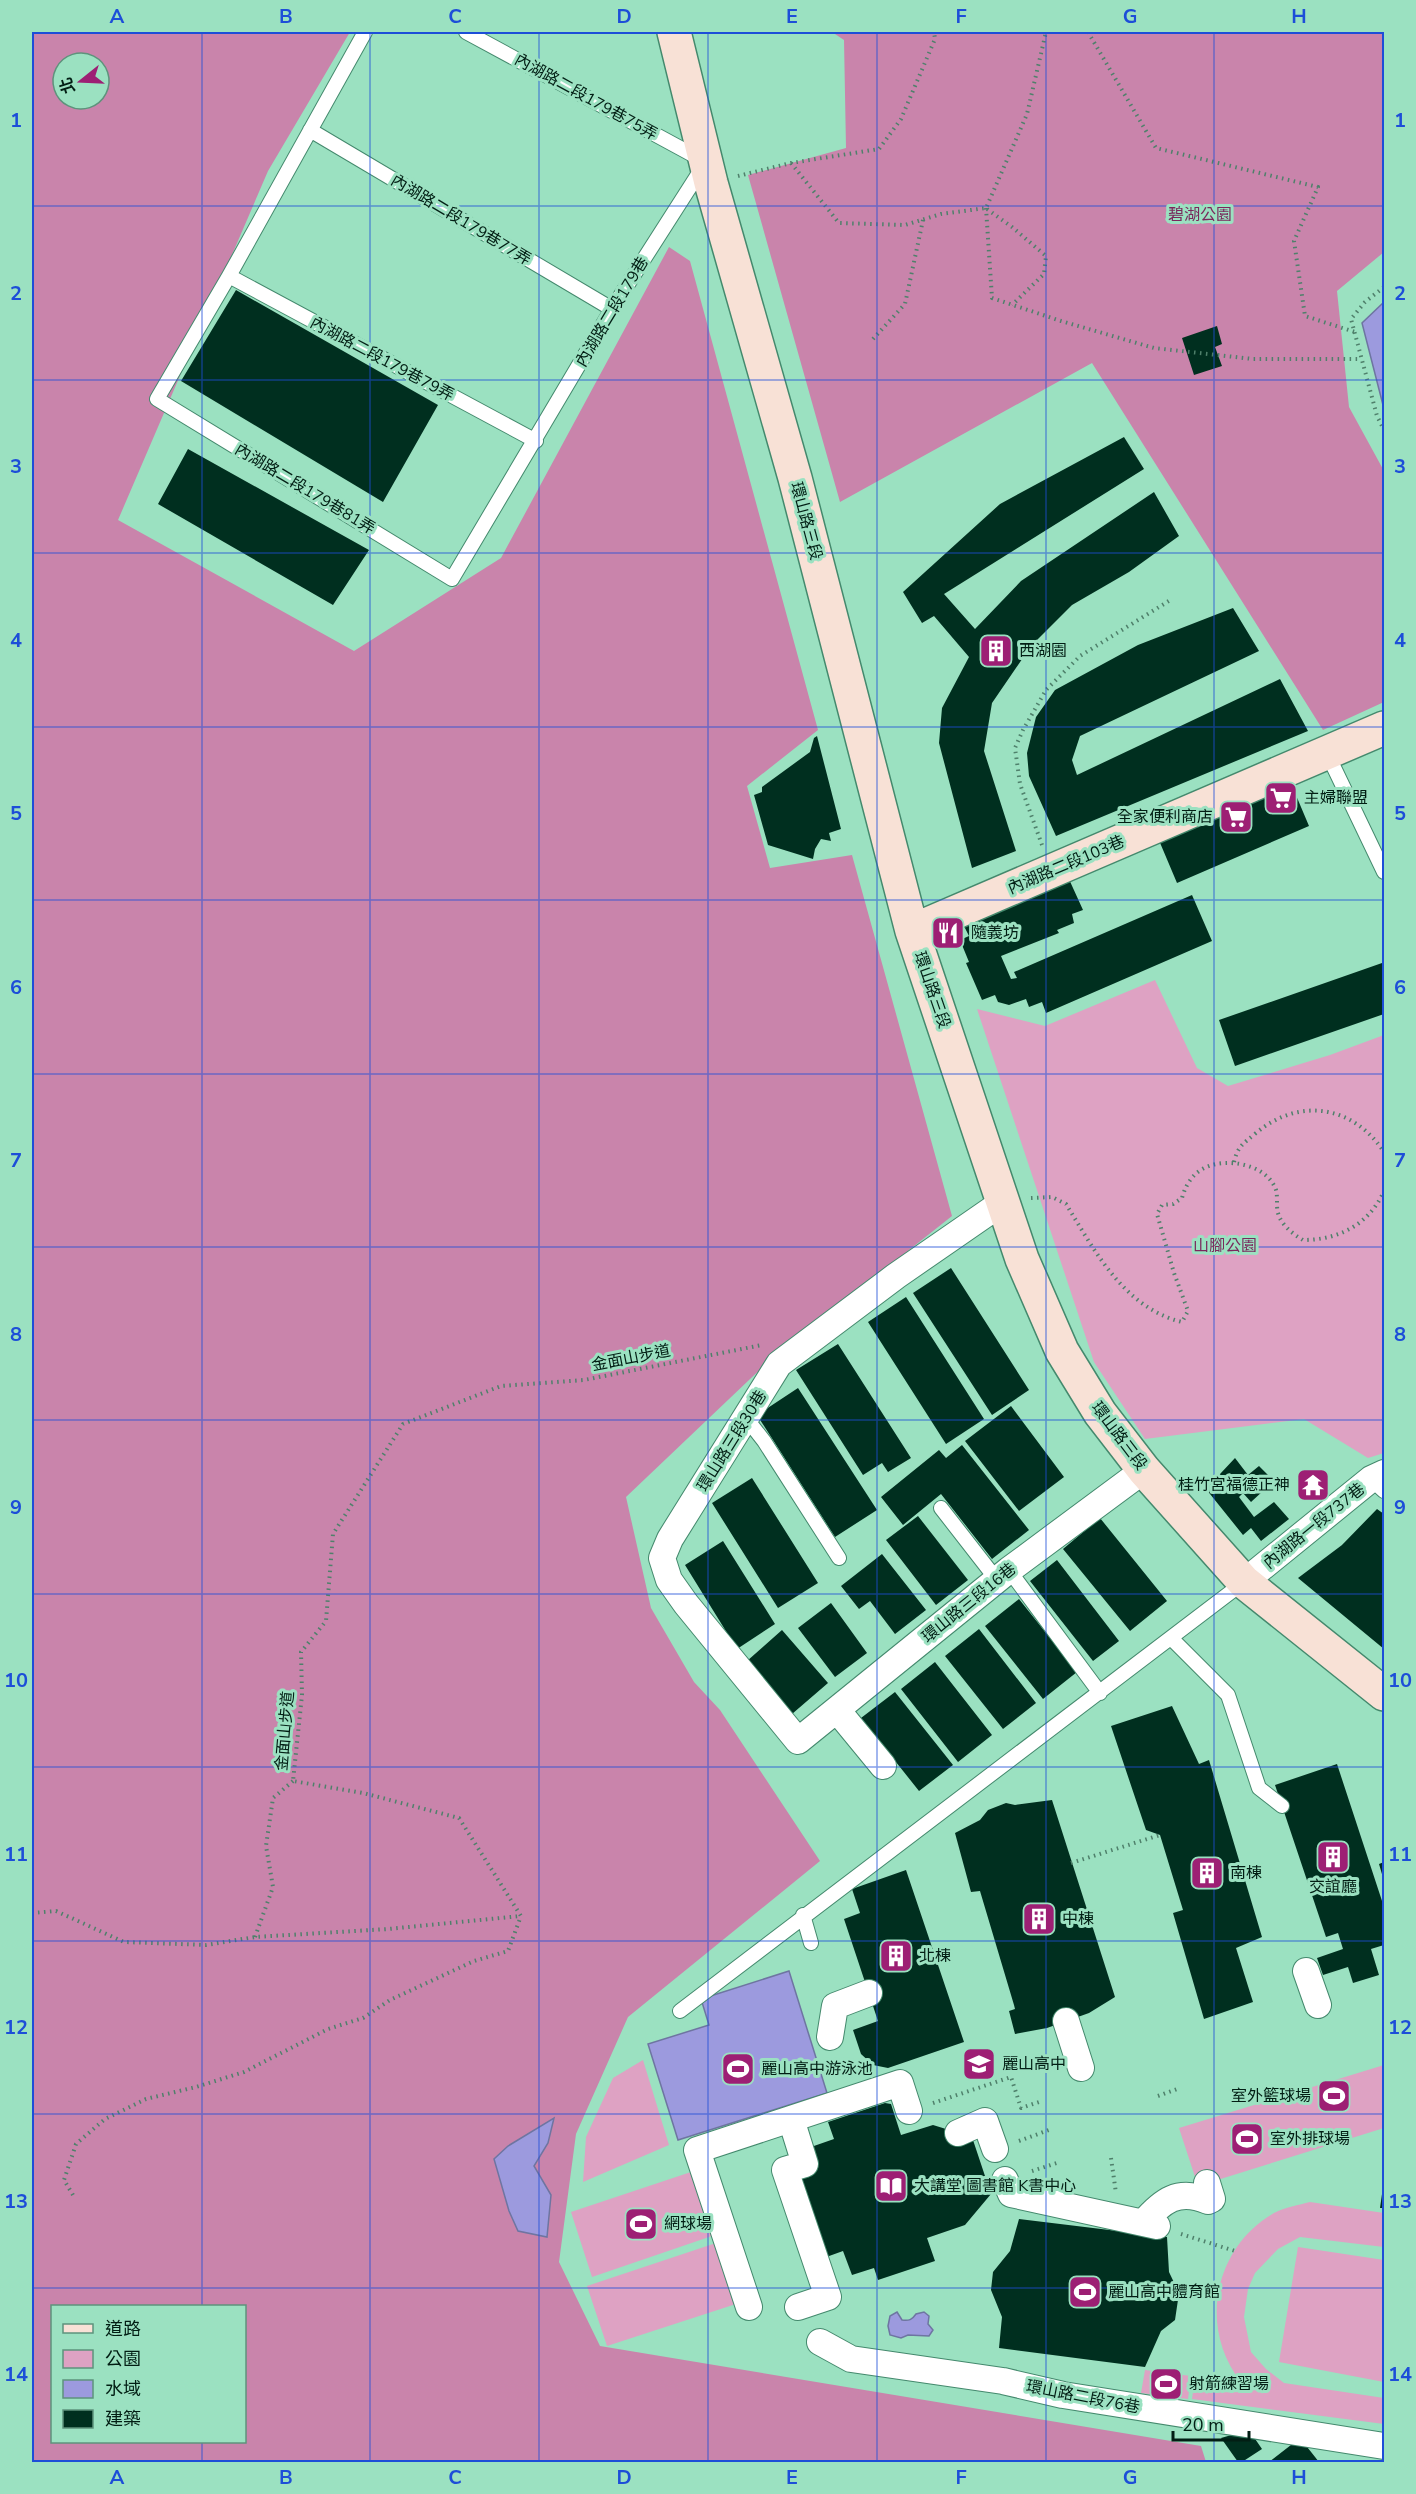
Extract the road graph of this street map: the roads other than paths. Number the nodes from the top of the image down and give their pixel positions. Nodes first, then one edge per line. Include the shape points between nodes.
1 (365, 32) edge
2 (466, 32) edge
3 (674, 32) edge
4 (310, 130) junction
5 (709, 172) junction
6 (229, 276) junction
7 (612, 309) junction
8 (536, 441) junction
9 (452, 579) joint
10 (1384, 728) edge
11 (1327, 753) junction
12 (1384, 872) edge
13 (912, 931) junction
14 (1003, 1202) junction
15 (746, 1418) junction
16 (1144, 1470) junction
17 (1380, 1481) edge
18 (940, 1508) dead end
19 (839, 1558) dead end
20 (1003, 1575) junction
21 (1245, 1582) junction
22 (1172, 1639) junction
23 (1100, 1693) junction
24 (1384, 1695) edge
25 (837, 1710) junction
26 (798, 1741) joint
27 (883, 1766) dead end
28 (1282, 1806) dead end
29 (803, 1915) junction
30 (810, 1943) dead end
31 (1306, 1971) dead end
32 (869, 1993) dead end
33 (1318, 2005) dead end
34 (680, 2011) dead end
35 (1066, 2021) dead end
36 (830, 2037) road end
37 (1081, 2068) dead end
38 (909, 2111) dead end
39 (791, 2119) junction
40 (958, 2133) dead end
41 (995, 2149) road end
42 (1005, 2180) dead end
43 (1207, 2183) dead end
44 (749, 2307) dead end
45 (798, 2307) dead end
46 (820, 2342) dead end
47 (1384, 2446) edge

1 - 4 lane
2 - 5 lane, 內湖路二段179巷75弄
3 - 5 street
4 - 6 lane
4 - 7 lane, 內湖路二段179巷77弄
5 - 7 lane, 內湖路二段179巷
5 - 13 street, 環山路三段 via 795,478
6 - 8 lane, 內湖路二段179巷79弄
6 - 9 lane, 內湖路二段179巷81弄 via 158,399
7 - 8 lane, 內湖路二段179巷
8 - 9 lane, 內湖路二段179巷
10 - 11 street, 內湖路二段103巷
11 - 12 lane
11 - 13 street, 內湖路二段103巷
13 - 14 street, 環山路三段
14 - 15 street, 環山路三段30巷 via 896,1276 780,1364
14 - 16 street, 環山路三段 via 1022,1259 1062,1351 1100,1413
15 - 19 lane
15 - 26 street, 環山路三段30巷 via 662,1558 669,1580 686,1605
16 - 20 street, 環山路三段16巷
16 - 21 street, 環山路三段
17 - 21 street, 內湖路一段737巷
18 - 20 lane
20 - 23 lane
20 - 25 street, 環山路三段16巷
21 - 22 lane
21 - 24 street, 環山路三段
22 - 23 lane
22 - 28 lane via 1228,1695 1258,1788
23 - 29 lane
25 - 26 street, 環山路三段16巷
25 - 27 street
29 - 30 lane
29 - 34 lane
31 - 33 street
32 - 36 street via 835,2006
35 - 37 street
38 - 39 street via 900,2083
39 - 44 street via 697,2150
39 - 45 street via 805,2164 785,2170 828,2297
40 - 41 street via 985,2121
42 - 43 street via 1011,2194 1150,2224 1161,2202 1195,2196 1212,2199
46 - 47 street, 環山路二段76巷 via 851,2360 1003,2381 1063,2395

